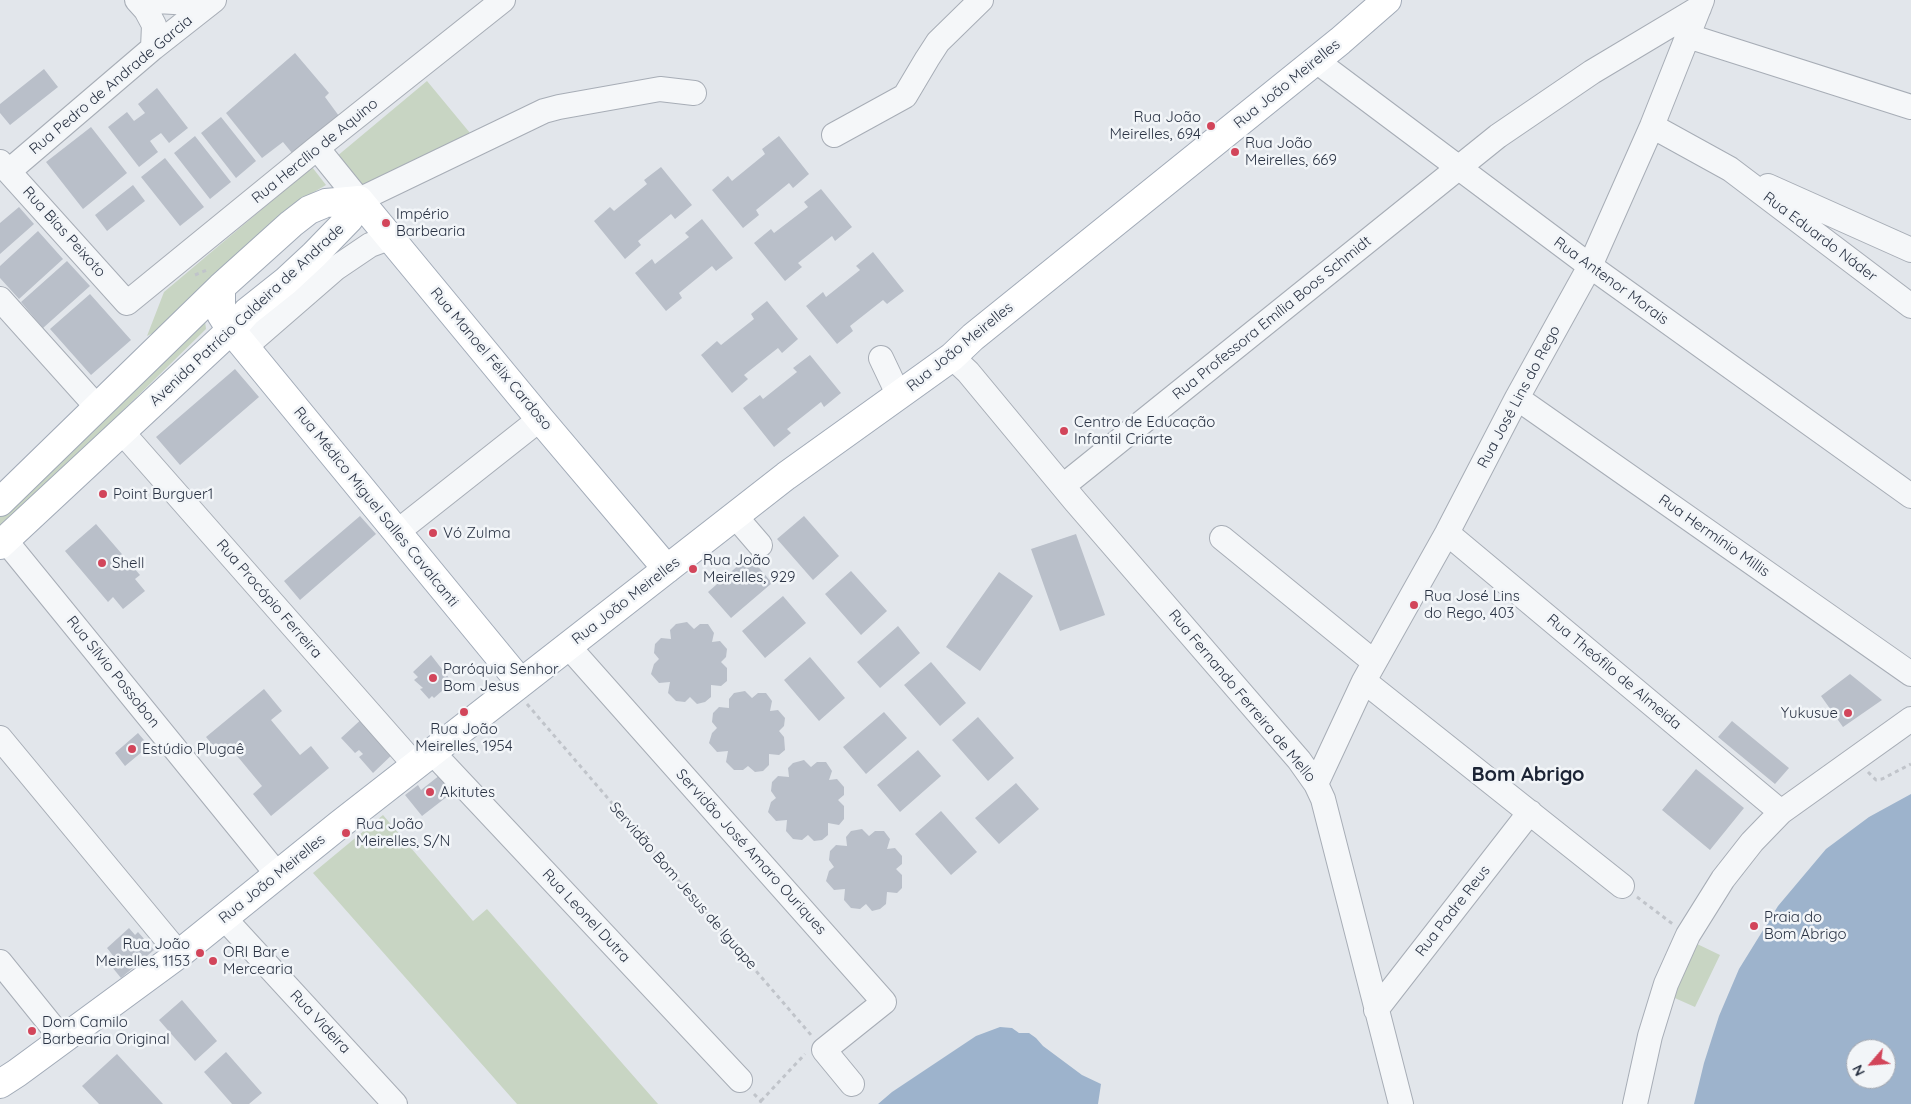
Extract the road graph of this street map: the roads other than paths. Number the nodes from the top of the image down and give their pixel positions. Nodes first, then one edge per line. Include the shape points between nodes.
1 (138, 0) edge
2 (503, 0) edge
3 (981, 0) edge
4 (211, 2) edge
5 (1701, 4) edge
6 (1373, 5) edge
7 (1688, 36) junction
8 (153, 48) junction
9 (1315, 60) junction
10 (694, 93) dead end
11 (1911, 107) edge
12 (1652, 126) junction
13 (834, 135) dead end
14 (317, 148) junction
15 (4, 166) edge
16 (1458, 169) junction
17 (1730, 169) junction
18 (358, 200) junction
19 (389, 238) junction
20 (1911, 250) edge
21 (1590, 266) junction
22 (224, 284) junction
23 (0, 299) edge
24 (127, 303) joint
25 (1911, 306) edge
26 (238, 339) junction
27 (952, 357) junction
28 (880, 358) dead end
29 (899, 396) junction
30 (1517, 398) junction
31 (97, 407) junction
32 (540, 419) junction
33 (122, 432) junction
34 (1063, 486) junction
35 (1911, 496) edge
36 (0, 502) edge
37 (735, 516) junction
38 (397, 532) junction
39 (1447, 533) junction
40 (1222, 538) dead end
41 (2, 542) edge
42 (760, 545) dead end
43 (667, 568) junction
44 (568, 646) junction
45 (1369, 672) junction
46 (1911, 674) edge
47 (517, 686) junction
48 (1911, 719) edge
49 (0, 738) edge
50 (424, 759) junction
51 (1316, 784) junction
52 (1530, 812) junction
53 (1781, 812) junction
54 (277, 874) junction
55 (1622, 886) road end
56 (224, 918) junction
57 (179, 954) junction
58 (0, 962) edge
59 (1376, 1010) junction
60 (63, 1040) junction
61 (740, 1080) dead end
62 (0, 1084) edge
63 (852, 1084) dead end
64 (395, 1104) edge
65 (1401, 1104) edge
66 (1635, 1104) edge

1 - 4 street
1 - 8 street via 154,25
2 - 14 street, Rua Hercílio de Aquino
3 - 13 street via 938,42 905,96
4 - 8 street, Rua Pedro de Andrade Garcia
5 - 7 street, Rua José Lins do Rego
5 - 16 street, Rua Professora Emília Boos Schmidt via 1592,72 1498,136
6 - 9 main road, Rua João Meirelles
7 - 11 street
7 - 12 street, Rua José Lins do Rego
8 - 15 street, Rua Pedro de Andrade Garcia
9 - 16 street, Rua Antenor Morais
9 - 27 main road, Rua João Meirelles
10 - 18 street via 660,89 559,106
12 - 17 street, Rua Eduardo Náder
12 - 21 street, Rua José Lins do Rego
14 - 18 street, Rua Manoel Félix Cardoso
14 - 24 street, Rua Hercílio de Aquino
15 - 24 street, Rua Bias Peixoto
16 - 21 street, Rua Antenor Morais
16 - 34 street, Rua Professora Emília Boos Schmidt
17 - 20 street, Rua Eduardo Náder
17 - 25 street, Rua Eduardo Náder
18 - 19 main road, Rua Manoel Félix Cardoso
18 - 22 main road, Avenida Patrício Caldeira de Andrade via 326,203 309,210
18 - 26 main road, Avenida Patrício Caldeira de Andrade via 349,219 314,255 247,312
19 - 26 street via 370,245
19 - 32 main road, Rua Manoel Félix Cardoso
21 - 30 street, Rua José Lins do Rego
21 - 35 street, Rua Antenor Morais
22 - 26 main road, Rua Médico Miguel Salles Cavalcanti via 221,314
22 - 31 main road, Avenida Patrício Caldeira de Andrade
23 - 31 street
26 - 33 main road, Avenida Patrício Caldeira de Andrade
26 - 38 main road, Rua Médico Miguel Salles Cavalcanti
27 - 29 main road, Rua João Meirelles
27 - 34 street, Rua Fernando Ferreira de Mello
28 - 29 street
29 - 37 main road, Rua João Meirelles via 781,470
30 - 39 street, Rua José Lins do Rego
30 - 46 street, Rua Hermínio Millis
31 - 36 main road, Avenida Patrício Caldeira de Andrade
32 - 38 street
32 - 43 main road, Rua Manoel Félix Cardoso
33 - 41 main road, Avenida Patrício Caldeira de Andrade
33 - 50 street, Rua Procópio Ferreira
34 - 51 street, Rua Fernando Ferreira de Mello via 1294,754
37 - 42 street
37 - 43 main road, Rua João Meirelles
38 - 47 main road, Rua Médico Miguel Salles Cavalcanti
39 - 45 street, Rua José Lins do Rego
39 - 53 street, Rua Theófilo de Almeida
40 - 45 street
41 - 54 street, Rua Sílvio Possobon
43 - 44 main road, Rua João Meirelles
44 - 47 main road, Rua João Meirelles
44 - 63 street, Servidão José Amaro Ouriques via 884,1002 820,1045
45 - 51 street, Rua José Lins do Rego
45 - 52 street
47 - 50 main road, Rua João Meirelles
48 - 53 street
49 - 57 street
50 - 54 main road, Rua João Meirelles
50 - 61 street, Rua Leonel Dutra
51 - 59 street, Rua Fernando Ferreira de Mello via 1323,800
52 - 55 street
52 - 59 street, Rua Padre Reus
53 - 66 street via 1723,879 1688,935 1666,984
54 - 56 main road, Rua João Meirelles
56 - 57 main road, Rua João Meirelles
56 - 64 street, Rua Videira
57 - 60 main road, Rua João Meirelles
58 - 60 street
59 - 65 street, Rua Fernando Ferreira de Mello
60 - 62 main road, Rua João Meirelles

